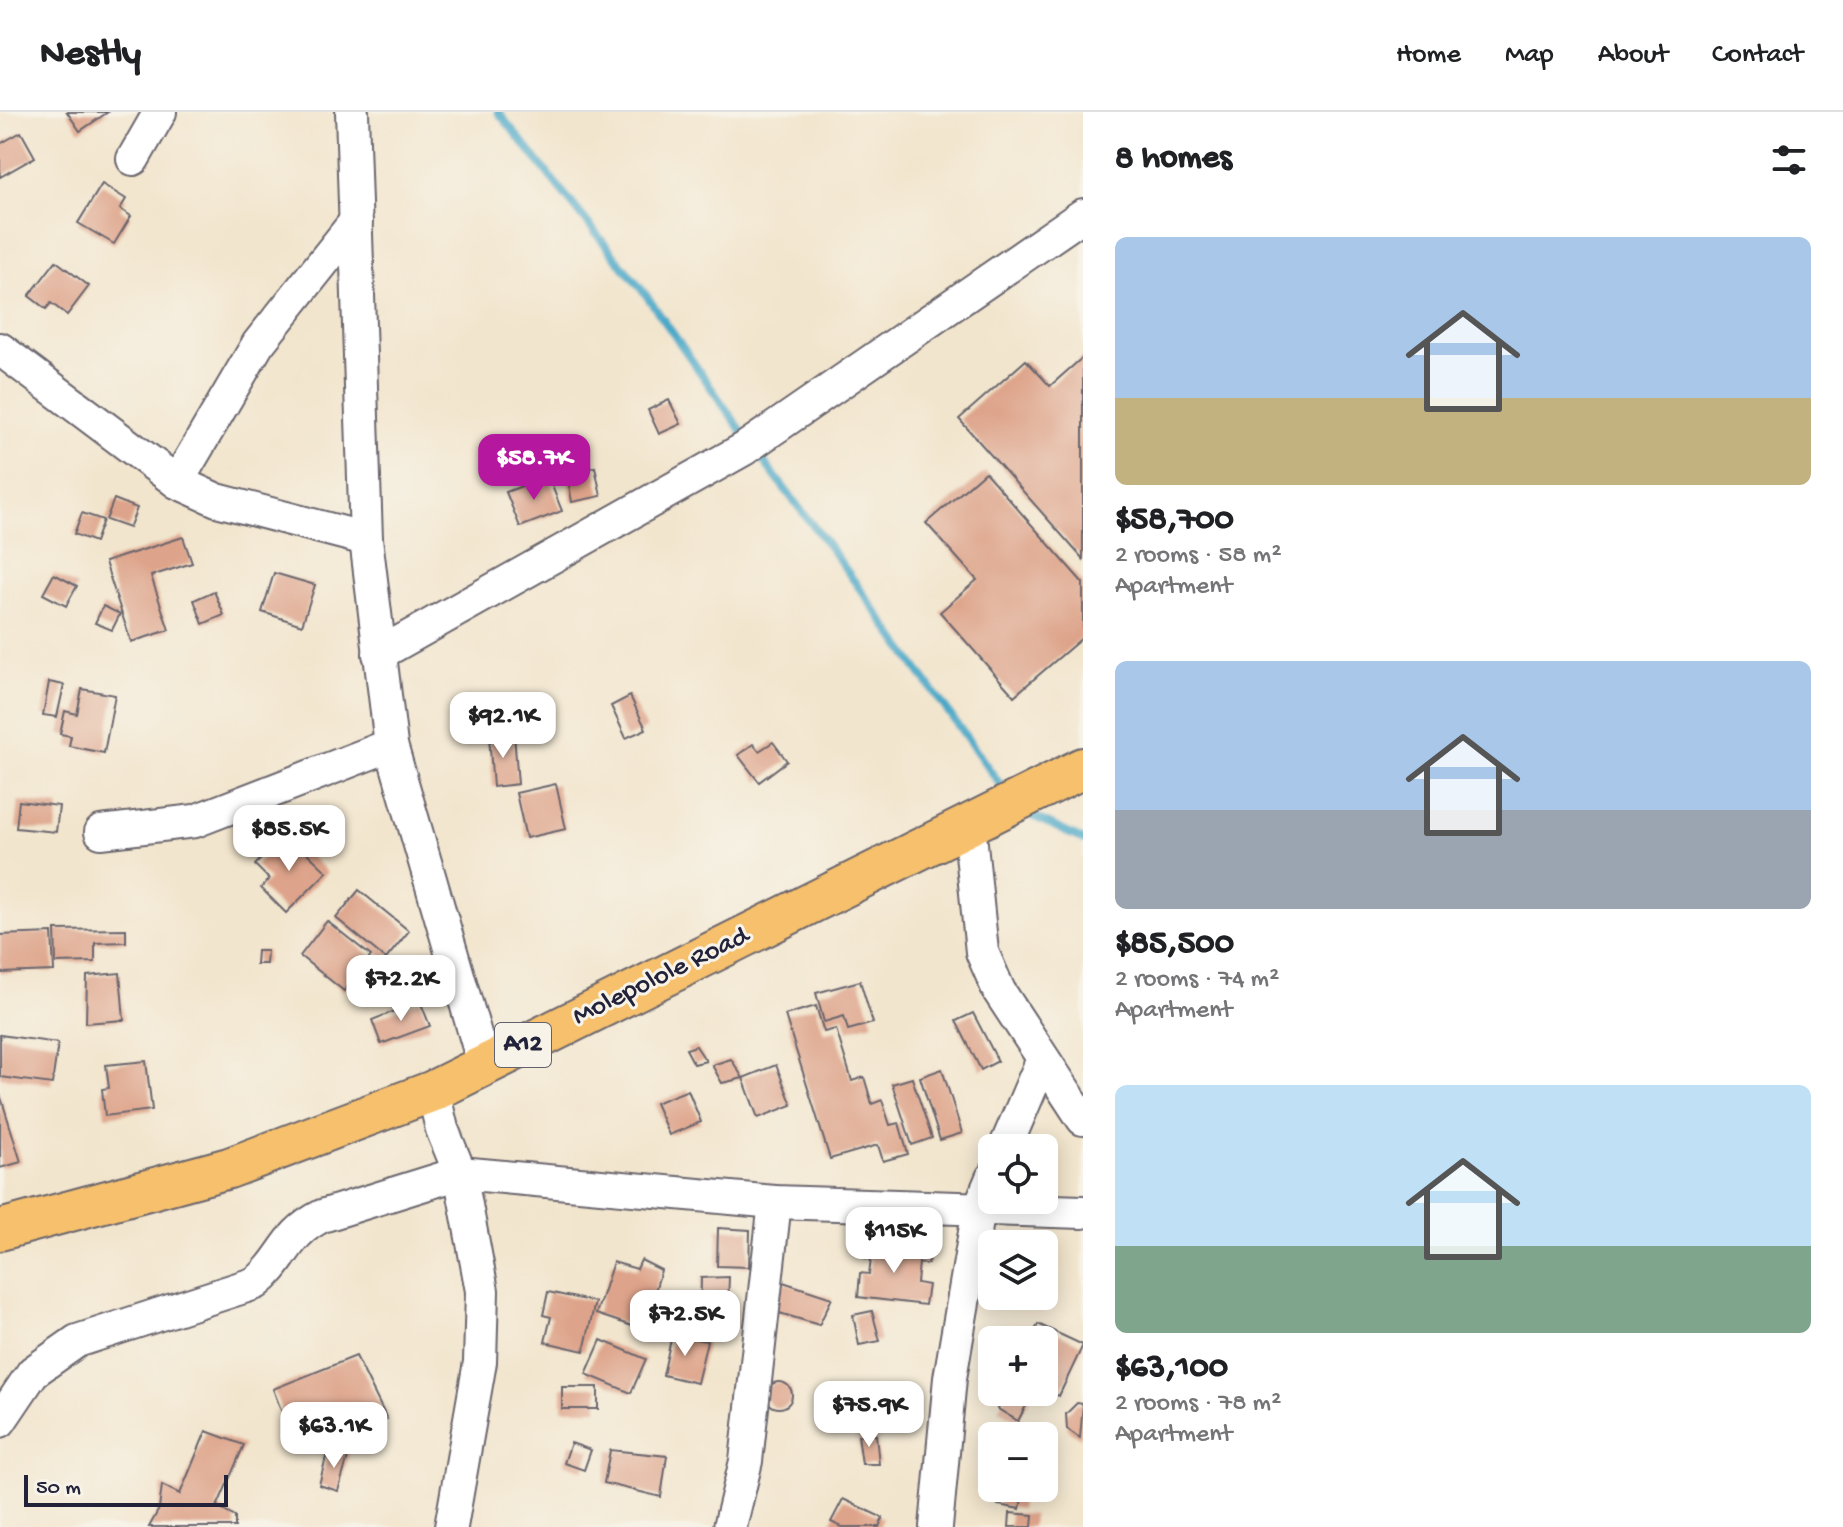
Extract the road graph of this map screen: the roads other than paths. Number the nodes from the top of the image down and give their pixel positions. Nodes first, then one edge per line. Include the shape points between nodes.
1 (160, 112) edge
2 (352, 112) edge
3 (133, 159) dead end
4 (1083, 215) edge
5 (356, 221) junction
6 (0, 349) edge
7 (177, 482) junction
8 (366, 539) junction
9 (379, 654) junction
10 (391, 745) junction
11 (1075, 772) edge
12 (969, 824) junction
13 (101, 832) dead end
14 (1043, 1059) junction
15 (484, 1065) junction
16 (433, 1091) junction
17 (1083, 1119) edge
18 (1011, 1134) edge
19 (460, 1173) junction
20 (775, 1202) junction
21 (978, 1209) edge
22 (1058, 1211) edge
23 (1083, 1212) edge
24 (978, 1214) edge
25 (0, 1230) edge
26 (0, 1421) edge
27 (451, 1527) edge
28 (730, 1527) edge
29 (936, 1527) edge

1 - 3 street
2 - 5 street
4 - 9 street via 744,449
5 - 7 street via 258,344
5 - 8 street
6 - 7 street
7 - 8 street via 217,500
8 - 9 street
9 - 10 street
10 - 13 street via 195,821
10 - 15 street
11 - 12 main road, Molepolole Road / A12
12 - 14 street via 982,952 999,991
12 - 15 main road, Molepolole Road / A12
14 - 17 street
14 - 18 street
15 - 16 main road, Molepolole Road / A12
16 - 19 street
16 - 25 main road, Molepolole Road / A12 via 229,1168
19 - 20 street
19 - 26 street via 302,1226 256,1283 77,1341 33,1372
19 - 27 street via 482,1291 483,1327
20 - 21 street
20 - 28 street via 746,1461
22 - 23 street
24 - 29 street via 950,1378

